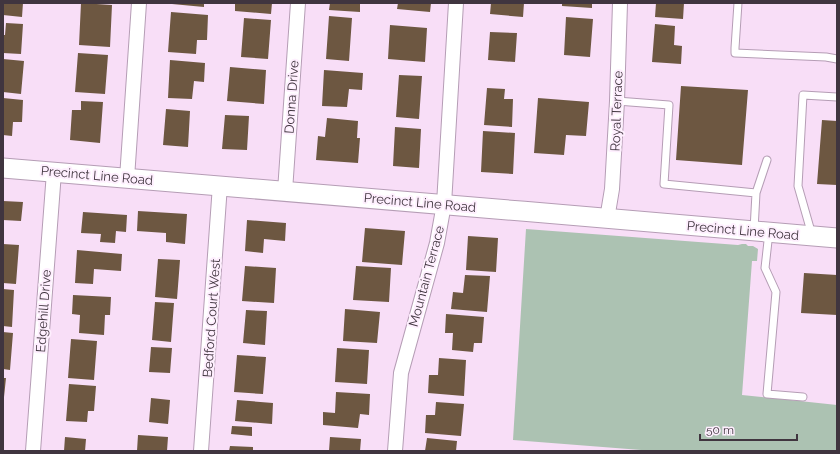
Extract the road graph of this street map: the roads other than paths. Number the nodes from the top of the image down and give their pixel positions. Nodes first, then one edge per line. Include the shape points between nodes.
1 (139, 3) edge
2 (298, 3) edge
3 (456, 3) edge
4 (620, 3) edge
5 (738, 3) edge
6 (837, 59) edge
7 (837, 98) edge
8 (617, 101) junction
9 (767, 160) dead end
10 (3, 168) edge
11 (54, 172) junction
12 (127, 178) junction
13 (220, 185) junction
14 (286, 191) junction
15 (756, 193) junction
16 (444, 204) junction
17 (607, 219) junction
18 (761, 231) junction
19 (812, 236) junction
20 (837, 238) edge
21 (803, 397) dead end
22 (33, 451) edge
23 (201, 451) edge
24 (395, 451) edge

1 - 12 street
2 - 14 street, Donna Drive
3 - 16 street, Mountain Terrace
4 - 8 street, Royal Terrace
5 - 6 lane via 735,53
7 - 19 lane via 803,95 798,186
8 - 15 lane via 669,105 664,184
8 - 17 street, Royal Terrace via 612,189
9 - 15 lane
10 - 11 main road, Precinct Line Road
11 - 12 main road, Precinct Line Road
11 - 22 street, Edgehill Drive
12 - 13 main road, Precinct Line Road
13 - 14 main road, Precinct Line Road
13 - 23 street, Bedford Court West
14 - 16 main road, Precinct Line Road
15 - 18 lane
16 - 17 main road, Precinct Line Road
16 - 24 street, Mountain Terrace via 401,373
17 - 18 main road, Precinct Line Road
18 - 19 main road, Precinct Line Road
18 - 21 lane via 765,268 776,292 767,394
19 - 20 main road, Precinct Line Road

